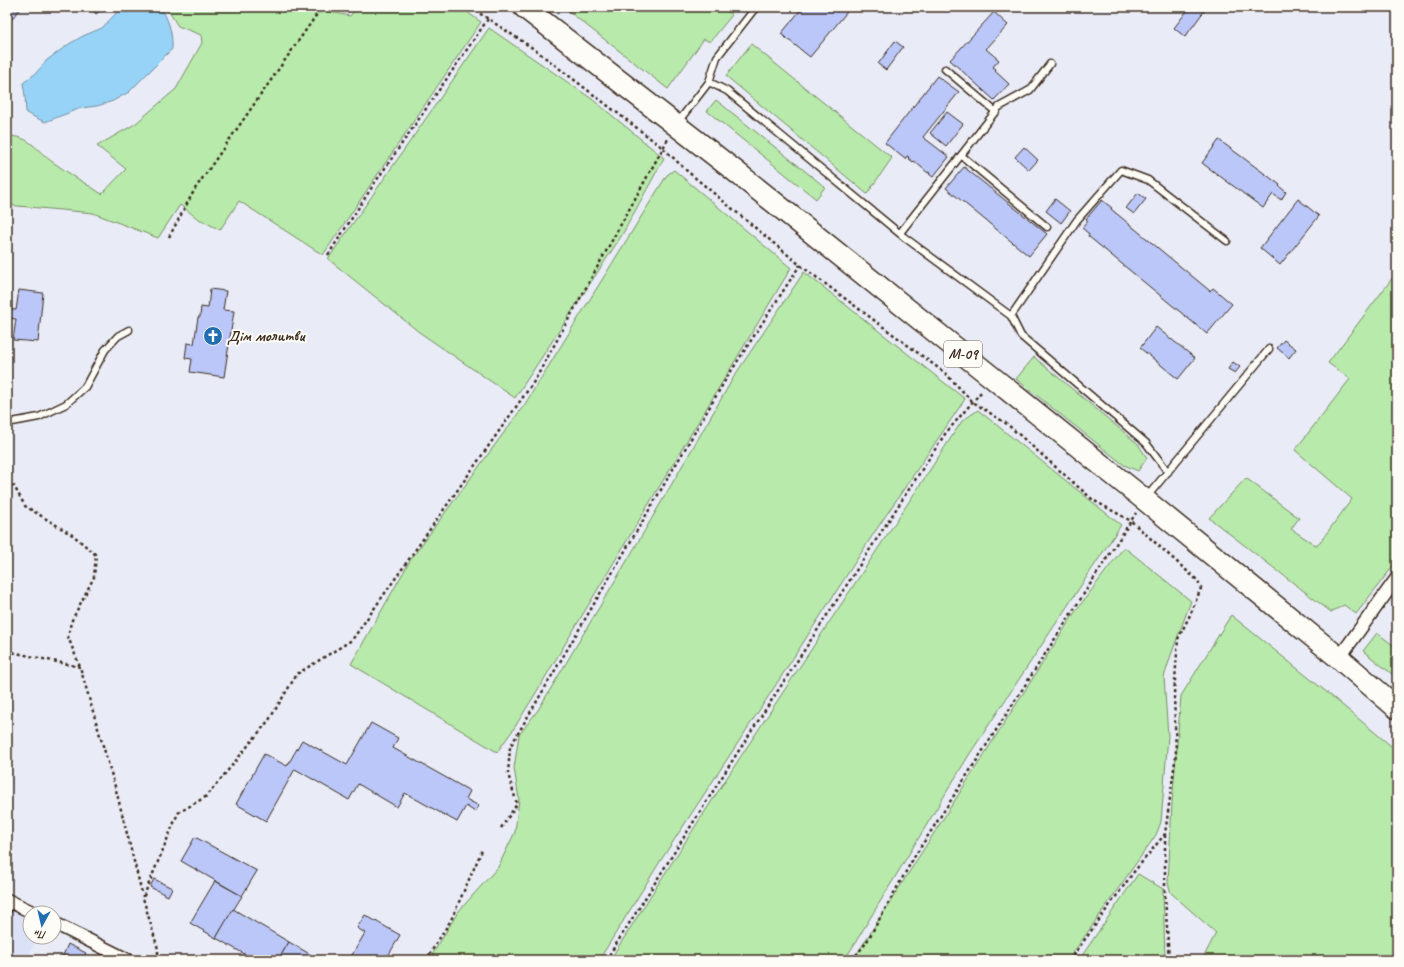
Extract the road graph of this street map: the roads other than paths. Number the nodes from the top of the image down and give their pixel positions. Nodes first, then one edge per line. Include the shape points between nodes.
1 (524, 7) edge
2 (756, 7) edge
3 (1050, 64) dead end
4 (945, 69) dead end
5 (709, 82) junction
6 (996, 112) junction
7 (676, 125) junction
8 (962, 156) junction
9 (1047, 226) dead end
10 (900, 233) junction
11 (1227, 241) dead end
12 (1011, 316) junction
13 (129, 330) dead end
14 (1268, 349) dead end
15 (7, 423) edge
16 (1168, 472) junction
17 (1145, 500) junction
18 (1397, 578) edge
19 (1339, 658) junction
20 (1397, 708) edge
21 (8, 904) edge
22 (22, 909) edge
23 (62, 927) edge
24 (128, 960) edge

1 - 7 highway, М-09
2 - 5 lane via 717,57
3 - 6 lane via 1030,90 999,107
4 - 6 lane
5 - 7 lane
5 - 10 lane via 727,91
6 - 8 lane
7 - 17 highway, М-09
8 - 9 lane
8 - 10 lane
10 - 12 lane
11 - 12 lane via 1148,180 1120,170 1077,220
12 - 16 lane via 1021,336 1146,443
13 - 15 lane via 118,336 105,350 85,387 66,404 39,418
14 - 16 lane
16 - 17 lane
17 - 19 highway, М-09
18 - 19 street
19 - 20 highway, М-09
21 - 22 street
23 - 24 street

